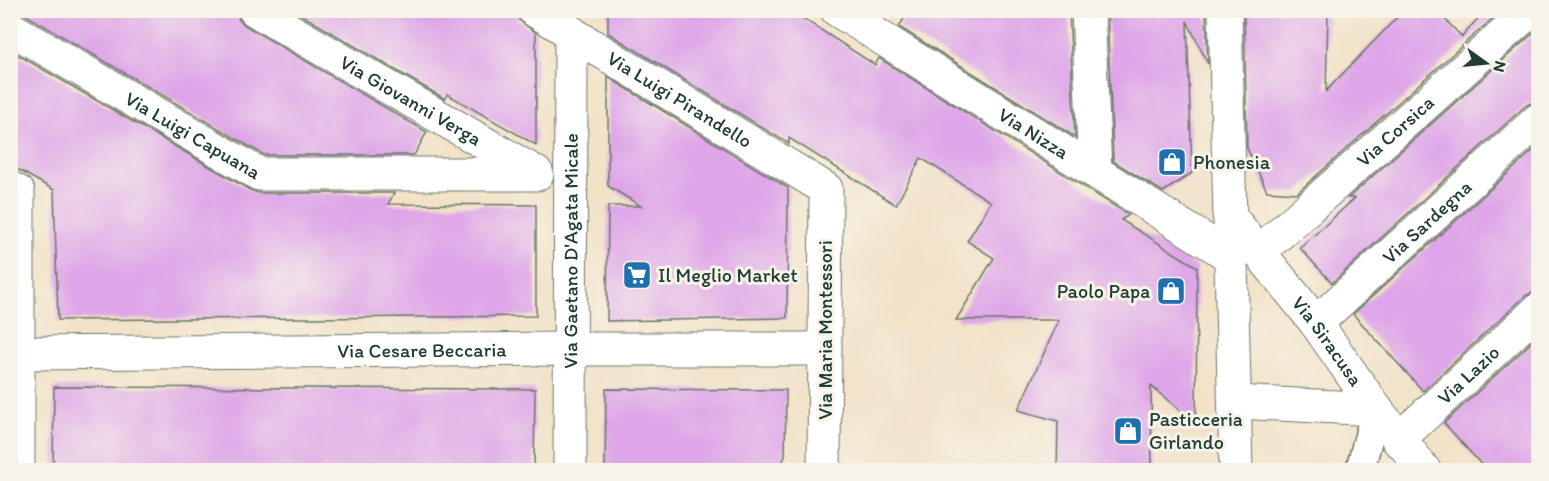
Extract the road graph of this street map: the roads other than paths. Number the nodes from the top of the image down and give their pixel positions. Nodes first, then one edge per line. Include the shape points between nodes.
1 (255, 10) edge
2 (534, 10) edge
3 (837, 10) edge
4 (1088, 10) edge
5 (1225, 10) edge
6 (1531, 10) edge
7 (10, 28) edge
8 (571, 32) junction
9 (1539, 120) edge
10 (1095, 171) junction
11 (537, 174) junction
12 (572, 181) junction
13 (10, 188) edge
14 (826, 189) joint
15 (1244, 254) junction
16 (1539, 310) edge
17 (1316, 323) junction
18 (570, 349) junction
19 (825, 349) junction
20 (18, 353) junction
21 (1236, 402) junction
22 (1376, 409) junction
23 (1398, 440) junction
24 (18, 471) edge
25 (570, 471) edge
26 (824, 471) edge
27 (1236, 471) edge
28 (1360, 471) edge
29 (1424, 471) edge

1 - 11 street, Via Giovanni Verga
2 - 8 street, Via Luigi Pirandello
3 - 10 street, Via Nizza
4 - 10 street
5 - 15 street via 1229,215
6 - 15 street, Via Corsica
7 - 11 street, Via Luigi Capuana via 259,174
8 - 12 street, Via Gaetano D'Agata Micale
8 - 14 street, Via Luigi Pirandello
9 - 17 street, Via Sardegna
10 - 15 street, Via Nizza
11 - 12 street, Via Giovanni Verga
12 - 18 street, Via Gaetano D'Agata Micale
13 - 20 street via 18,192
14 - 19 street, Via Maria Montessori
15 - 17 street, Via Siracusa
15 - 21 street
16 - 23 street, Via Lazio
17 - 22 street, Via Siracusa
18 - 19 street, Via Cesare Beccaria
18 - 20 street, Via Cesare Beccaria
18 - 25 street, Via Gaetano D'Agata Micale
19 - 26 street, Via Maria Montessori
20 - 24 street
21 - 22 street
21 - 27 street
22 - 23 street, Via Siracusa
22 - 28 lane
23 - 29 street, Via Siracusa

